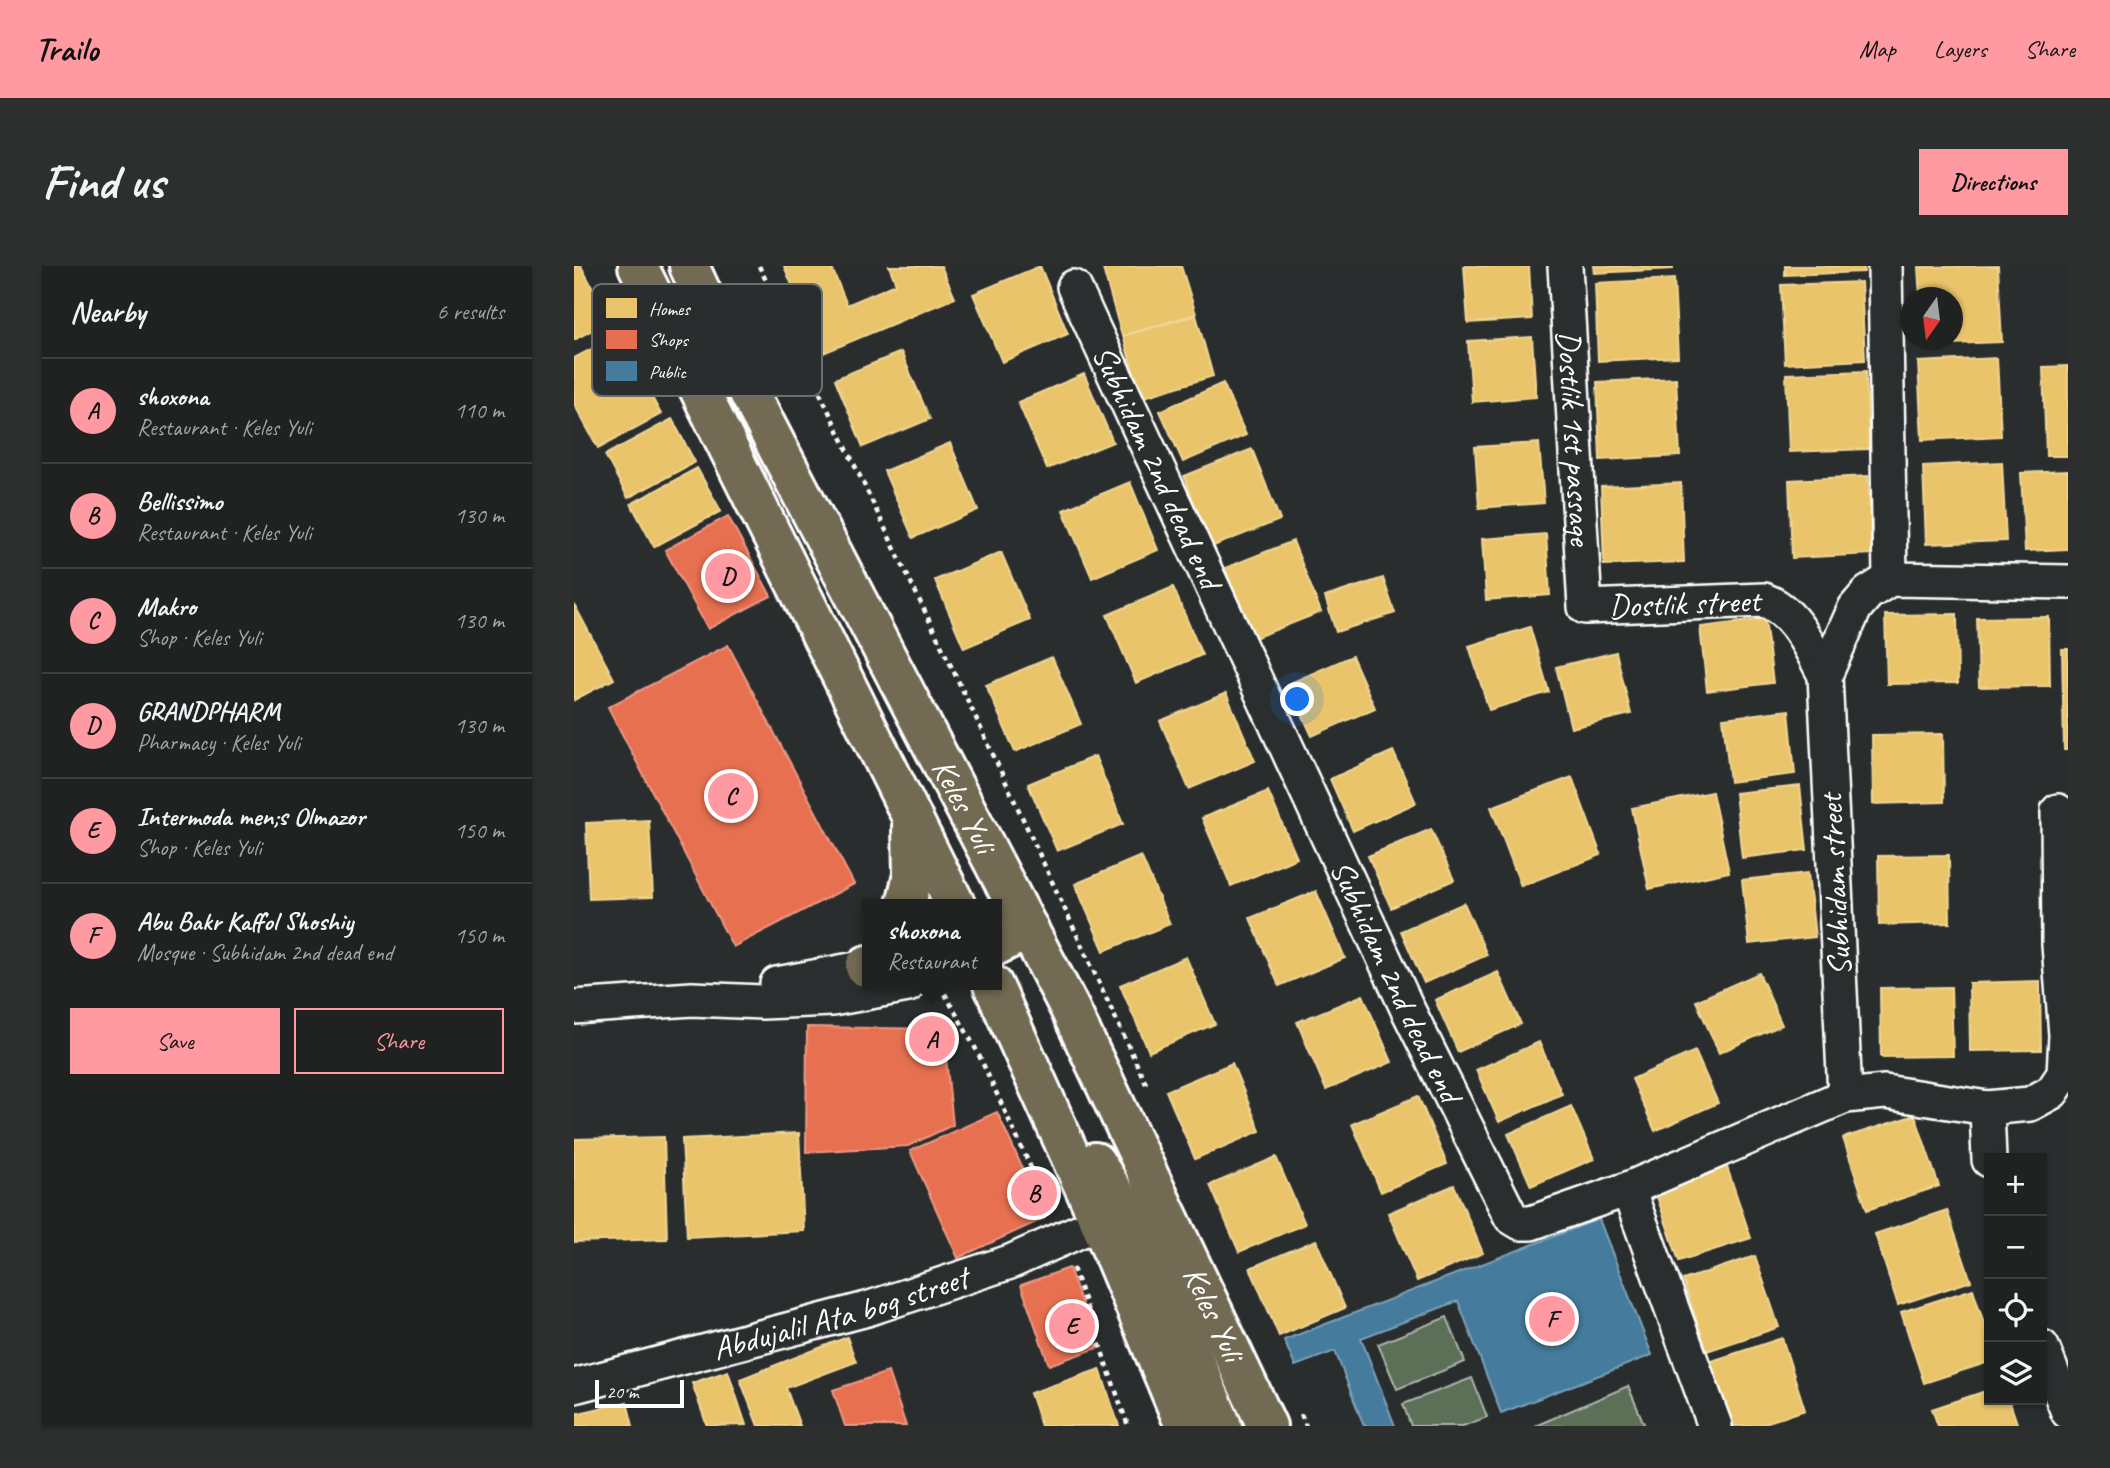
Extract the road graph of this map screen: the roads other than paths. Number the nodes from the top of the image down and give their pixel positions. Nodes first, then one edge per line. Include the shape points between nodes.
1 (638, 266) edge
2 (689, 266) edge
3 (1565, 266) edge
4 (1885, 266) edge
5 (647, 284) edge
6 (697, 284) edge
7 (1074, 286) dead end
8 (700, 396) edge
9 (750, 396) edge
10 (1890, 579) junction
11 (2068, 582) edge
12 (1585, 607) joint
13 (1825, 675) junction
14 (2058, 811) dead end
15 (911, 813) junction
16 (907, 899) edge
17 (953, 899) edge
18 (998, 899) edge
19 (1009, 922) edge
20 (862, 967) edge
21 (881, 990) edge
22 (996, 990) edge
23 (692, 999) junction
24 (574, 1007) edge
25 (1016, 1031) junction
26 (1845, 1096) junction
27 (1987, 1108) junction
28 (1989, 1153) edge
29 (1628, 1189) junction
30 (1100, 1222) junction
31 (1138, 1313) junction
32 (2047, 1360) edge
33 (574, 1386) edge
34 (2068, 1412) edge
35 (1283, 1420) edge
36 (1162, 1426) edge
37 (1185, 1426) edge
38 (1222, 1426) edge
39 (1715, 1426) edge

1 - 5 main road, Keles Yuli
2 - 6 main road, Keles Yuli
3 - 12 street, Dostlik 1st passage
4 - 10 street
7 - 29 street, Subhidam 2nd dead end via 1402,997 1511,1217 1531,1223
8 - 15 main road, Keles Yuli
9 - 18 main road, Keles Yuli
10 - 11 street
10 - 13 street via 1855,608
12 - 13 street, Dostlik street via 1764,600 1788,615
13 - 26 street, Subhidam street
14 - 27 street, Subhidam 2nd dead end via 2064,1074 2052,1092 2030,1104
15 - 16 main road via 913,875
15 - 17 main road, Keles Yuli
19 - 35 main road, Keles Yuli via 1069,1007
20 - 23 street
21 - 23 street via 832,999
22 - 25 main road, Keles Yuli
23 - 24 street
25 - 30 main road, Keles Yuli
25 - 38 main road via 1141,1236
26 - 27 street, Subhidam 2nd dead end via 1885,1093
26 - 29 street, Subhidam 2nd dead end
27 - 28 street
29 - 39 street
30 - 31 main road, Keles Yuli
30 - 33 street, Abdujalil Ata bog street via 1010,1262 867,1309
31 - 36 main road
31 - 37 main road, Keles Yuli
32 - 34 street

